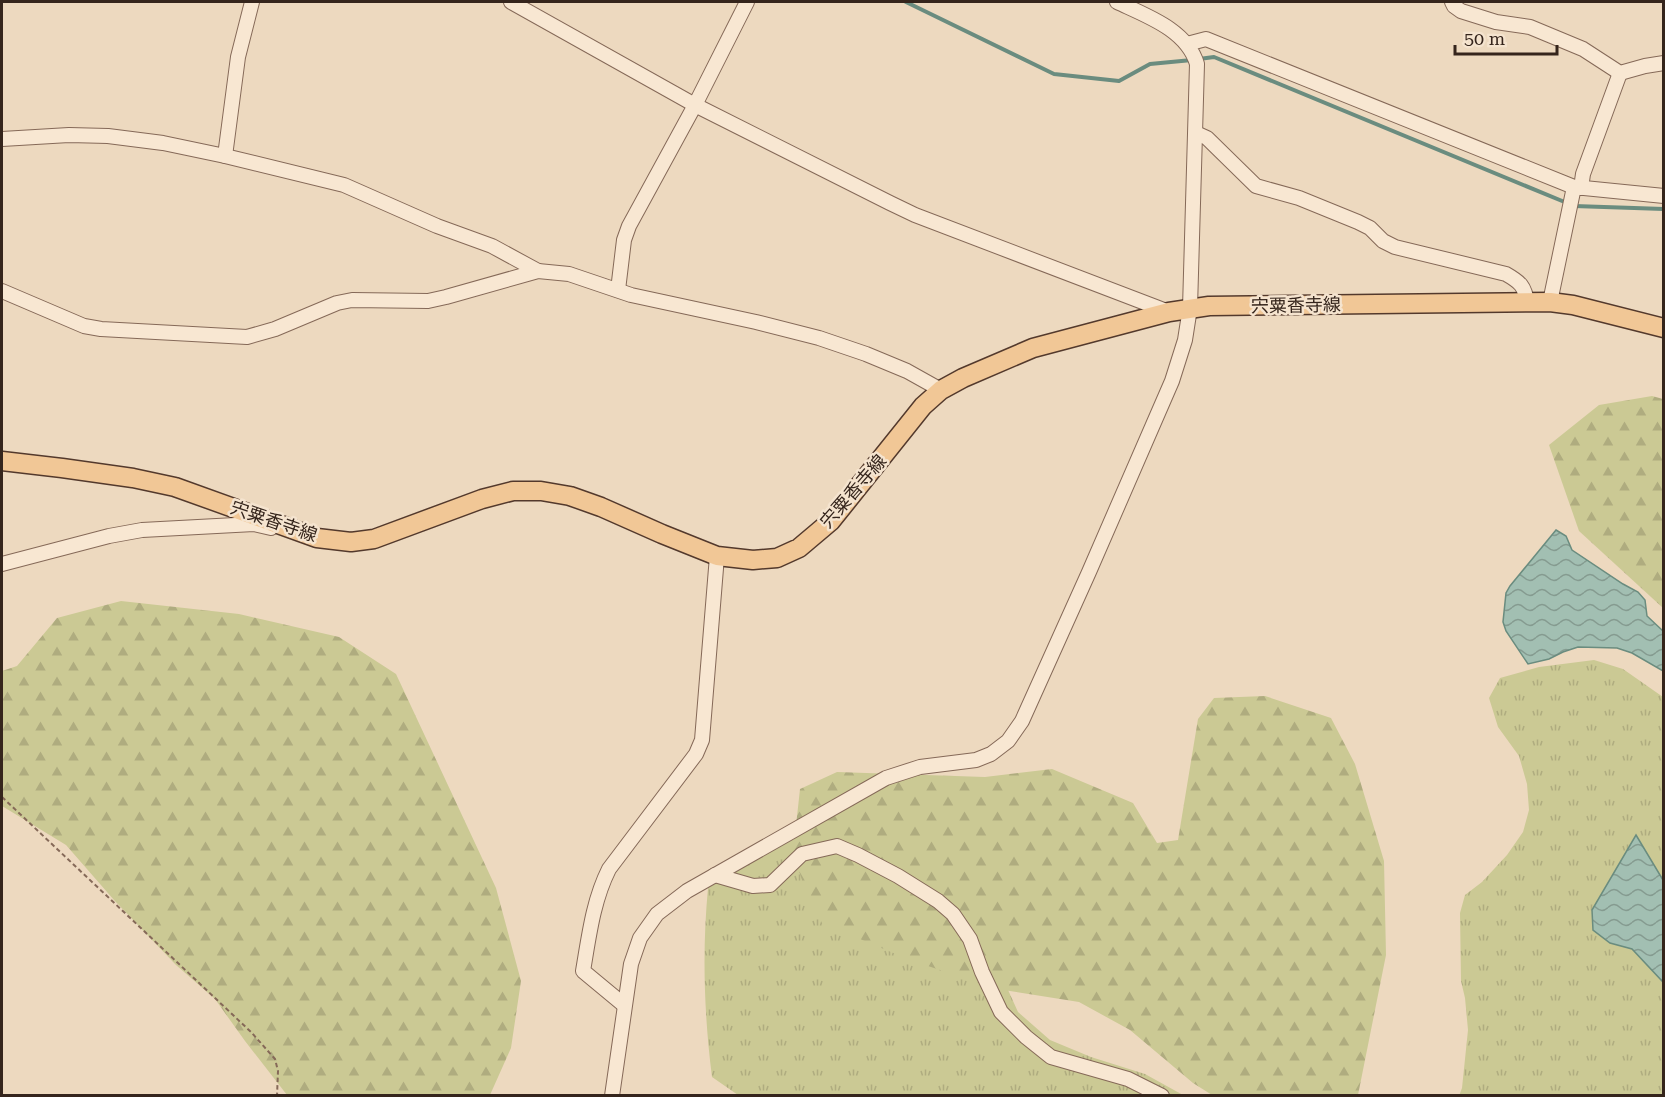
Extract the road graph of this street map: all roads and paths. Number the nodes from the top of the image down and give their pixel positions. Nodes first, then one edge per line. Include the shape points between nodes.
1 (252, 2) edge
2 (511, 2) edge
3 (747, 2) edge
4 (1452, 2) edge
5 (1123, 3) edge
6 (1192, 54) junction
7 (1664, 63) edge
8 (1620, 73) junction
9 (695, 105) junction
10 (1196, 133) junction
11 (2, 139) edge
12 (225, 156) junction
13 (1576, 190) junction
14 (1664, 196) edge
15 (538, 271) junction
16 (618, 290) junction
17 (2, 291) edge
18 (1550, 302) junction
19 (1527, 303) junction
20 (1190, 308) junction
21 (1169, 312) junction
22 (1664, 328) edge
23 (941, 390) junction
24 (2, 462) edge
25 (317, 538) junction
26 (717, 556) junction
27 (2, 564) edge
28 (2, 797) edge
29 (715, 875) junction
30 (624, 1005) junction
31 (277, 1095) edge
32 (612, 1095) edge
33 (1162, 1095) edge

1 - 12 street via 238,57
2 - 9 street
3 - 9 street
4 - 8 street via 1461,11 1530,27 1583,49
5 - 6 street via 1163,24
6 - 10 street
6 - 13 street via 1206,39
7 - 8 street
8 - 13 street
9 - 16 street via 628,226
9 - 21 street via 915,215
10 - 19 street via 1207,138 1256,186 1358,222 1395,247 1506,274 1518,280 1526,292
10 - 20 street
11 - 12 street via 108,136
12 - 15 street via 344,185 492,246
13 - 14 street
13 - 18 street
15 - 16 street via 569,274
15 - 17 street via 428,301 337,303 247,337 84,326
16 - 23 street via 819,338 907,371
18 - 19 main road, 宍粟香寺線
18 - 22 main road, 宍粟香寺線
19 - 20 main road, 宍粟香寺線
20 - 21 main road, 宍粟香寺線
20 - 29 street via 1172,381 1022,721 1008,741 976,760 920,767 886,778
21 - 23 main road, 宍粟香寺線 via 1033,348
23 - 26 main road, 宍粟香寺線 via 923,406 831,520 799,548 777,558
24 - 25 main road, 宍粟香寺線 via 175,487
25 - 26 main road, 宍粟香寺線 via 351,542 374,539 482,499 513,491 541,491 601,507
25 - 27 street via 254,524 142,530
26 - 30 street via 702,740 696,754 609,869 591,922 583,971
28 - 31 path via 252,1032 275,1059
29 - 30 street via 657,914 640,938
29 - 33 street via 753,886 770,885 802,854 837,846 858,855 898,876 953,914 970,939 1001,1012 1051,1057 1128,1078
30 - 32 street

